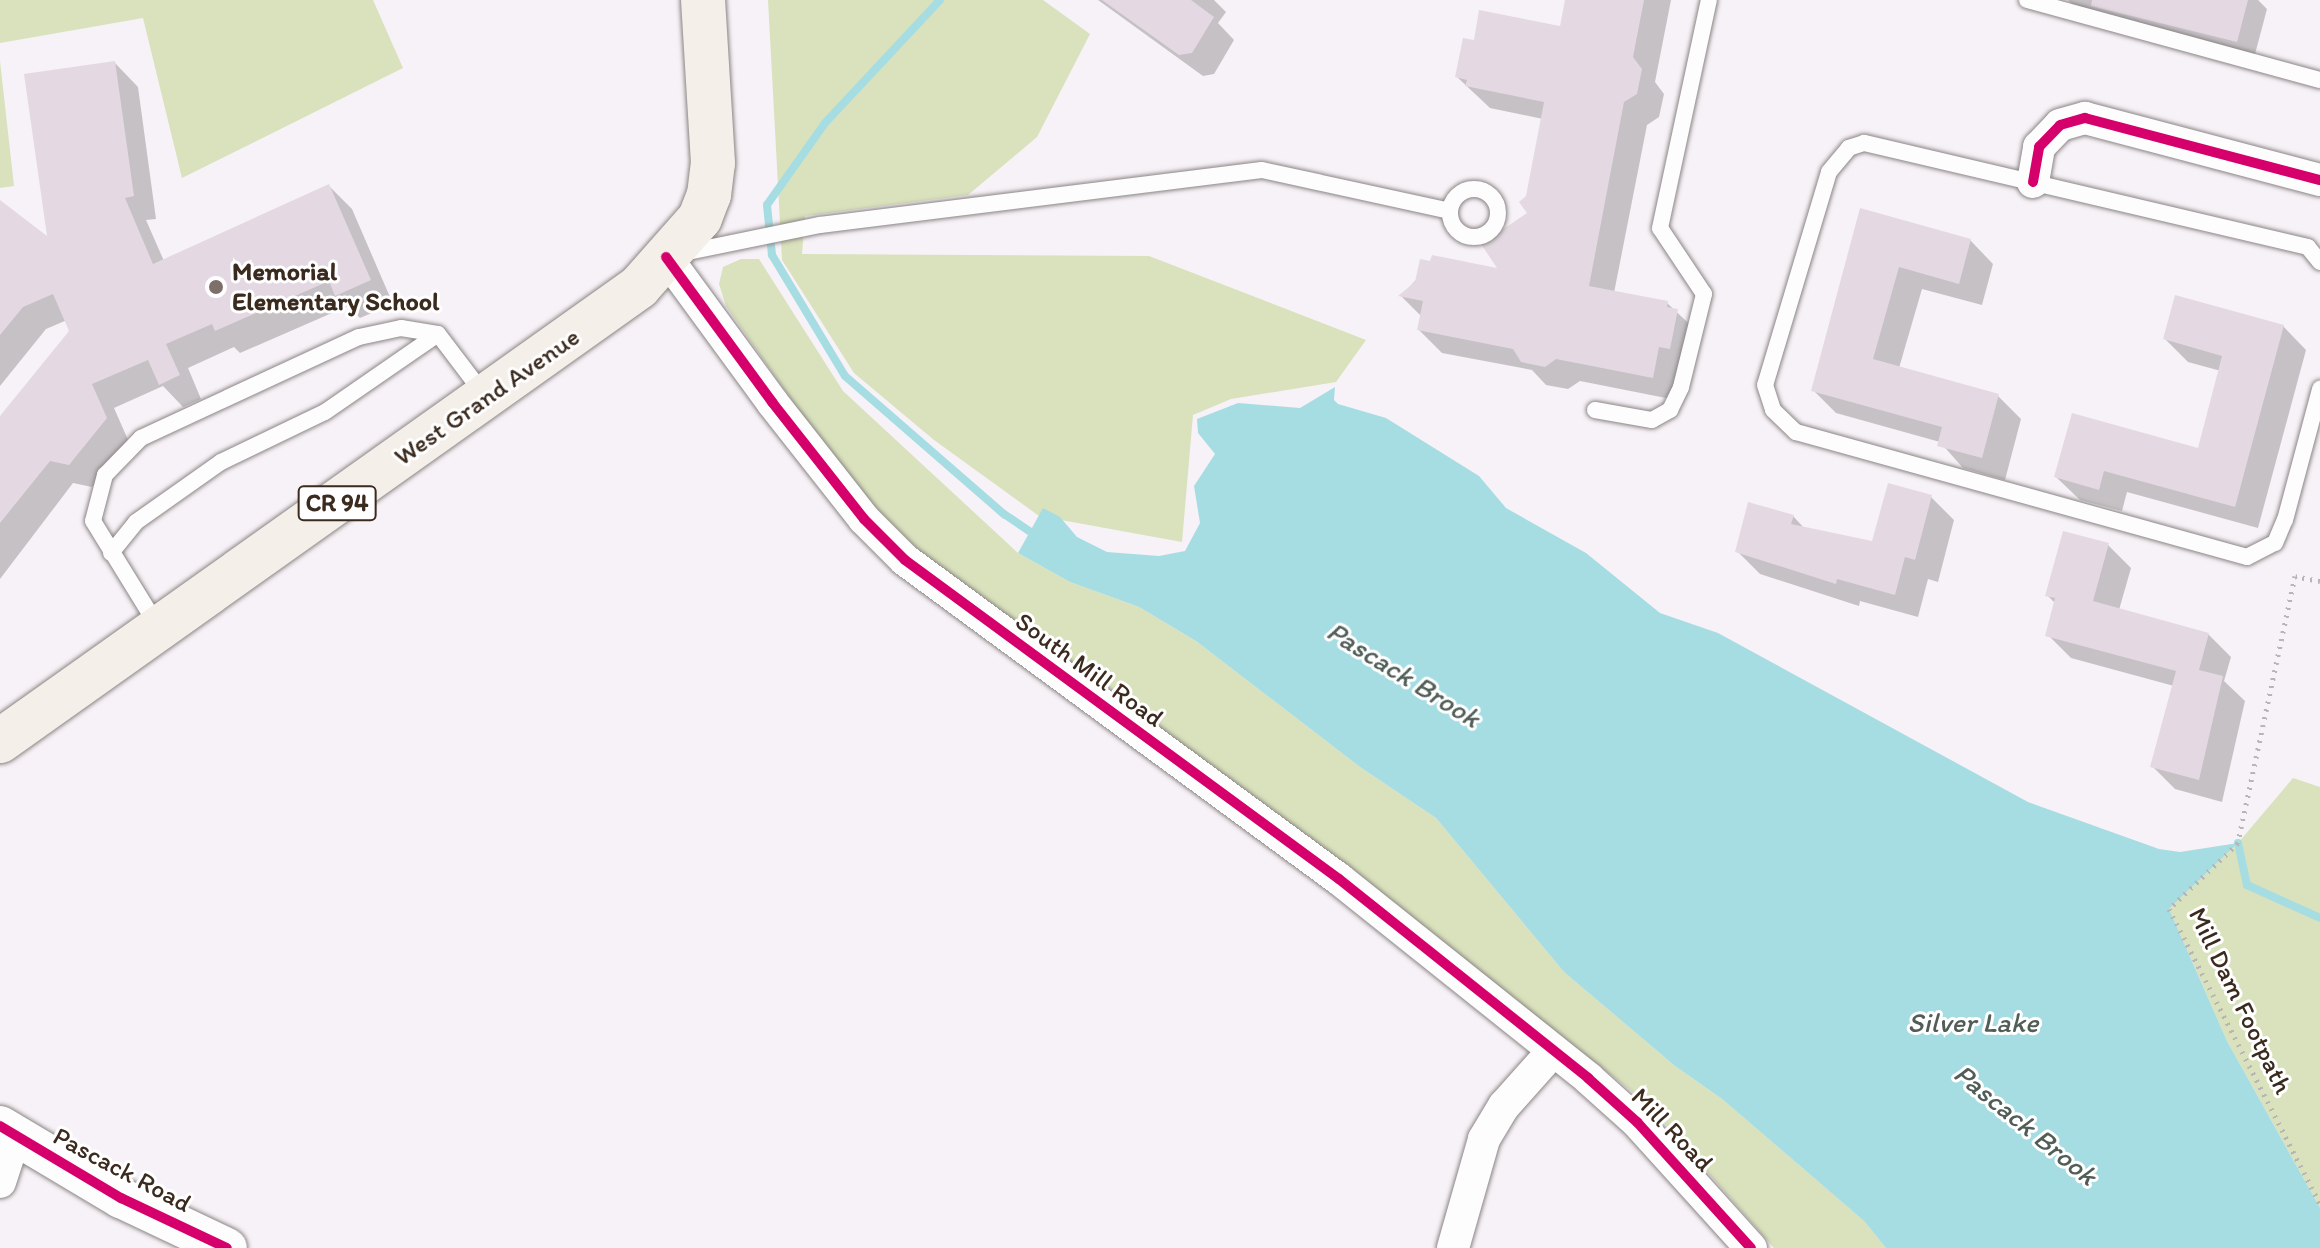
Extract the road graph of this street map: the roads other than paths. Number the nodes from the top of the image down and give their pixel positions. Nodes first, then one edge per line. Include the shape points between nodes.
1 (703, 0) edge
2 (1709, 0) edge
3 (2027, 0) edge
4 (2320, 80) edge
5 (2320, 180) edge
6 (2033, 182) junction
7 (1450, 211) dead end
8 (666, 257) junction
9 (2320, 262) edge
10 (438, 334) junction
11 (2320, 389) edge
12 (486, 397) junction
13 (1595, 410) dead end
14 (111, 553) junction
15 (159, 629) junction
16 (0, 741) edge
17 (1553, 1051) junction
18 (8, 1131) edge
19 (0, 1182) edge
20 (227, 1248) edge
21 (1453, 1248) edge
22 (1751, 1248) edge

1 - 8 main road, West Grand Avenue / CR 94 via 713,163 709,195 700,218
2 - 13 lane via 1660,228 1704,294 1681,387 1670,410 1652,420
3 - 4 lane
5 - 6 street via 2085,118 2060,125 2039,147
6 - 9 lane via 2308,247
6 - 11 lane via 1876,142 1849,148 1835,160 1765,385 1780,420 1796,432 2247,557 2275,543 2285,520
7 - 8 lane via 1262,170 820,225
8 - 12 main road, West Grand Avenue / CR 94 via 623,300
8 - 17 street, South Mill Road via 864,519 905,560 1339,879
10 - 12 lane
10 - 14 lane via 325,412 221,462 136,522
10 - 14 lane via 401,328 359,337 141,438 105,475 93,521
12 - 15 main road, West Grand Avenue / CR 94
14 - 15 lane
15 - 16 main road, West Grand Avenue / CR 94
17 - 21 street via 1504,1106 1484,1139
17 - 22 street, Mill Road via 1637,1122
18 - 19 street
18 - 20 street, Pascack Road via 121,1198

